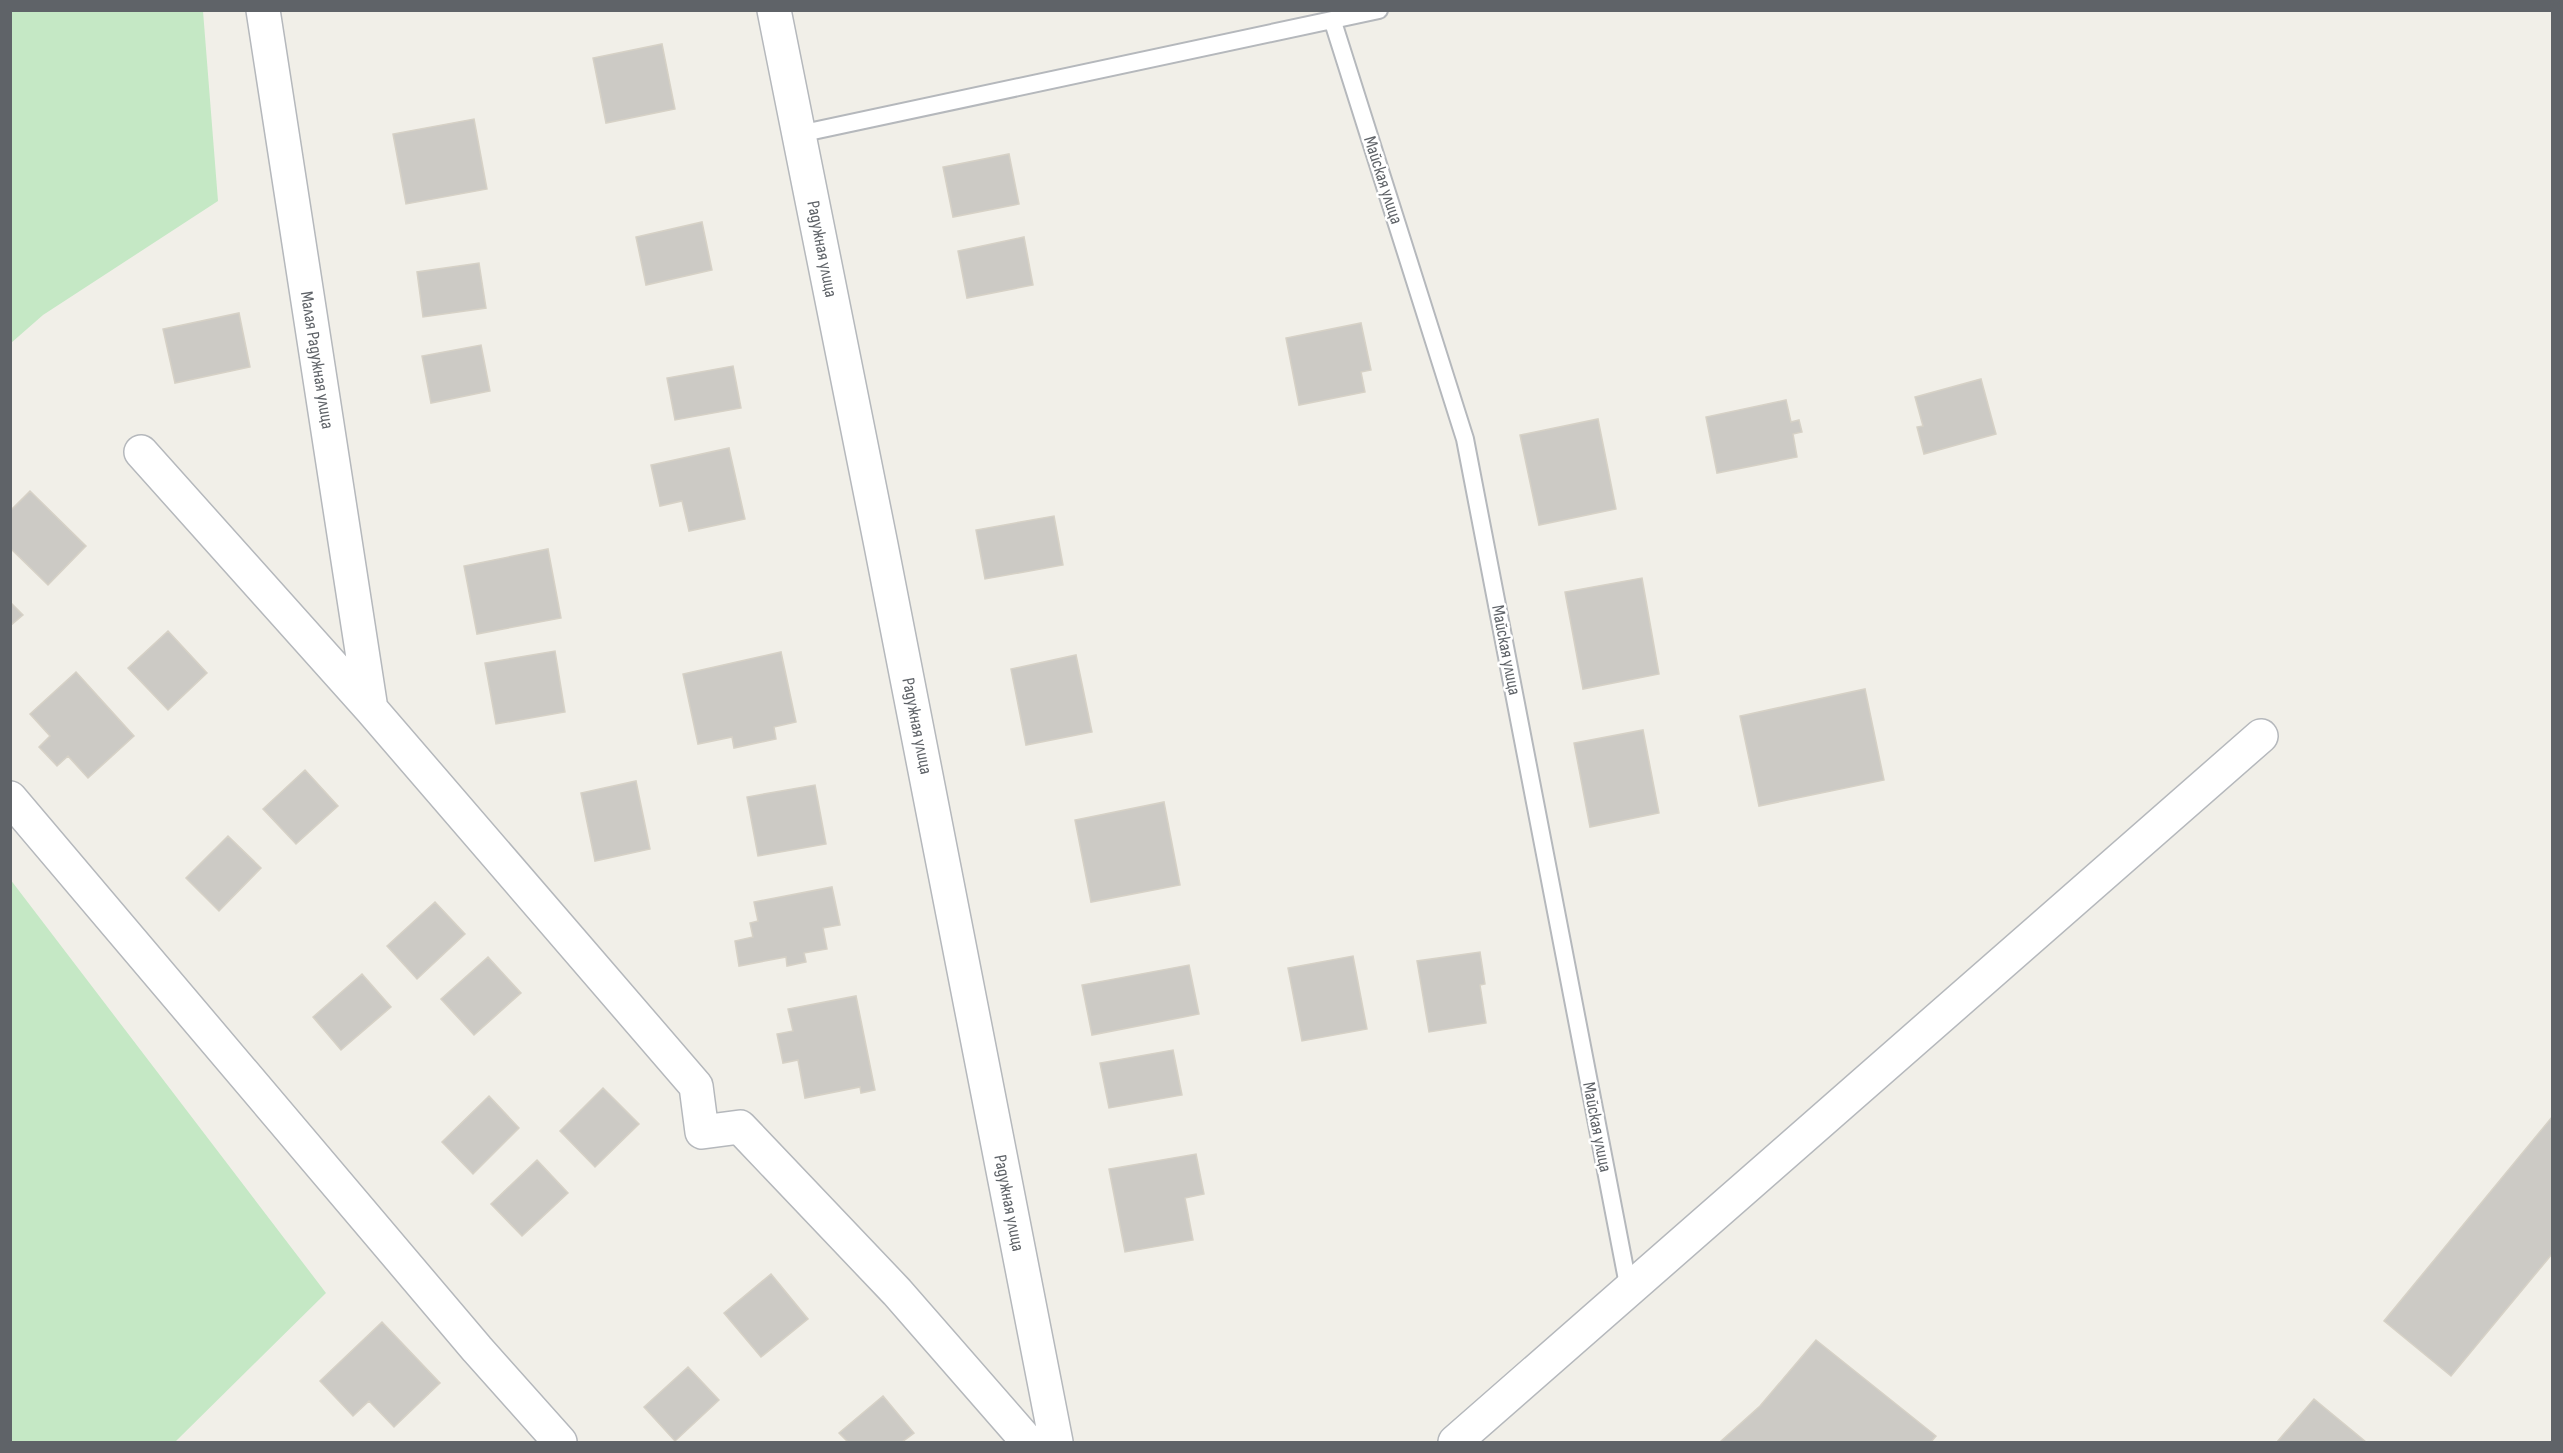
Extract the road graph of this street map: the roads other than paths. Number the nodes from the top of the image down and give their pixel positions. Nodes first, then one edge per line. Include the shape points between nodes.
1 (263, 10) edge
2 (774, 10) edge
3 (1379, 10) edge
4 (1333, 22) junction
5 (799, 135) junction
6 (141, 452) dead end
7 (370, 709) junction
8 (2261, 736) dead end
9 (10, 798) edge
10 (1629, 1290) junction
11 (560, 1443) edge
12 (1028, 1443) edge
13 (1056, 1443) edge
14 (1455, 1443) edge

1 - 7 street, Малая Радужная улица
2 - 5 street, Радужная улица
3 - 4 lane
4 - 5 lane
4 - 10 lane, Майская улица via 1465,439
5 - 13 street, Радужная улица
6 - 7 street
7 - 12 street via 696,1086 702,1132 740,1127 897,1292
8 - 10 street
9 - 11 street
10 - 14 street

